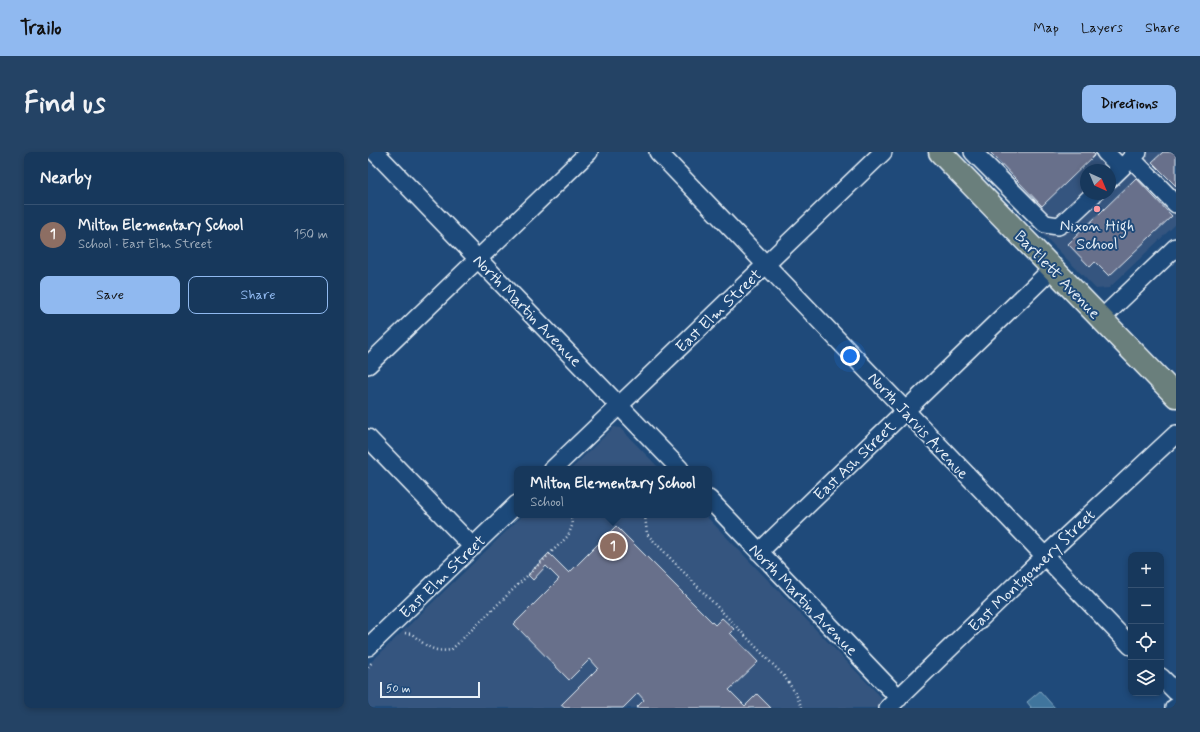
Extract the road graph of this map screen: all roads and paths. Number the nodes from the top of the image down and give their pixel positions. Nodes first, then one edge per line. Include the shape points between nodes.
1 (375, 152) edge
2 (589, 152) edge
3 (658, 152) edge
4 (883, 152) edge
5 (940, 152) edge
6 (973, 152) edge
7 (1105, 152) edge
8 (1125, 164) edge
9 (1088, 200) edge
10 (1176, 204) edge
11 (1045, 224) junction
12 (1027, 242) junction
13 (1176, 247) edge
14 (478, 259) junction
15 (766, 264) junction
16 (1053, 268) junction
17 (1101, 318) junction
18 (368, 365) edge
19 (1176, 396) edge
20 (619, 405) junction
21 (906, 410) junction
22 (1176, 434) edge
23 (368, 438) edge
24 (556, 466) edge
25 (677, 466) edge
26 (712, 503) edge
27 (514, 507) edge
28 (571, 518) edge
29 (645, 518) edge
30 (473, 547) junction
31 (759, 552) junction
32 (1044, 557) junction
33 (402, 635) dead end
34 (1128, 643) edge
35 (373, 652) edge
36 (368, 667) edge
37 (1164, 680) edge
38 (1176, 692) edge
39 (893, 703) edge
40 (802, 708) edge

1 - 14 street, North Martin Avenue
2 - 14 street
3 - 15 street, North Jarvis Avenue
4 - 15 street, East Elm Street
5 - 12 main road, Bartlett Avenue
6 - 11 street
7 - 8 street
8 - 10 street
9 - 11 street via 1058,226
11 - 12 street
12 - 16 main road, Bartlett Avenue
13 - 17 street
14 - 18 street
14 - 20 street, North Martin Avenue
15 - 20 street, East Elm Street
15 - 21 street, North Jarvis Avenue
16 - 17 main road, Bartlett Avenue
16 - 21 street, East Ash Street
17 - 19 main road, Bartlett Avenue
20 - 24 street, East Elm Street
20 - 25 street, North Martin Avenue
21 - 31 street, East Ash Street
21 - 32 street, North Jarvis Avenue
22 - 32 street, East Montgomery Street
23 - 30 street
26 - 31 street, North Martin Avenue
27 - 30 street, East Elm Street
28 - 33 path via 572,526 568,536 451,650 440,652 428,648 412,634 407,632
29 - 40 path via 647,534 784,676
30 - 35 street, East Elm Street
31 - 39 street, North Martin Avenue
32 - 34 street, North Jarvis Avenue
32 - 39 street, East Montgomery Street
35 - 36 path
37 - 38 street

